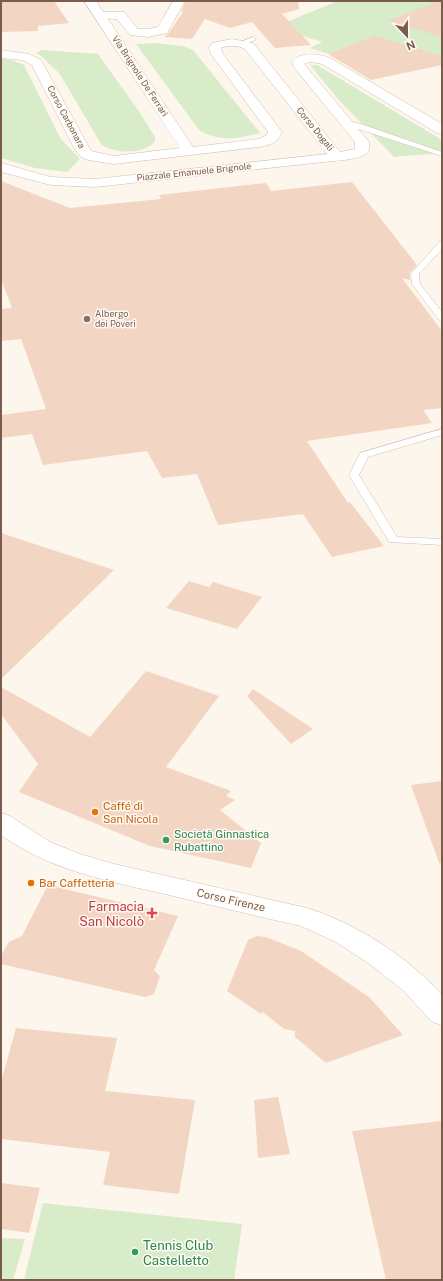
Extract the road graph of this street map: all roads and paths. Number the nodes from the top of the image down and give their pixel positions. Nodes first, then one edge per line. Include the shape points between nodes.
1 (90, 1) edge
2 (179, 1) edge
3 (100, 15) junction
4 (1, 54) edge
5 (346, 122) junction
6 (442, 130) edge
7 (189, 151) junction
8 (442, 154) edge
9 (337, 157) junction
10 (1, 167) edge
11 (24, 175) junction
12 (1, 176) edge
13 (442, 244) edge
14 (442, 318) edge
15 (442, 432) edge
16 (442, 542) edge
17 (1, 822) edge
18 (442, 1014) edge

1 - 3 street, Via Brignole De Ferrari
2 - 3 street via 163,30 153,33 134,32 120,16
3 - 7 street, Via Brignole De Ferrari
4 - 7 street, Corso Carbonara via 25,57 37,63 86,154 114,160
5 - 6 street, Corso Dogali via 298,62 313,58 326,61
5 - 8 lane
5 - 9 street, Corso Dogali via 362,142 362,150
7 - 9 street, Corso Dogali via 252,144 274,136 275,132 215,48 224,43 247,41
9 - 11 street, Piazzale Emanuele Brignole via 96,183 51,181
10 - 11 street
11 - 12 street via 16,178
13 - 14 lane via 415,274 416,284
15 - 16 lane via 364,455 354,475 393,540
17 - 18 street, Corso Firenze via 41,848 72,861 307,918 332,928 394,967 431,1000

